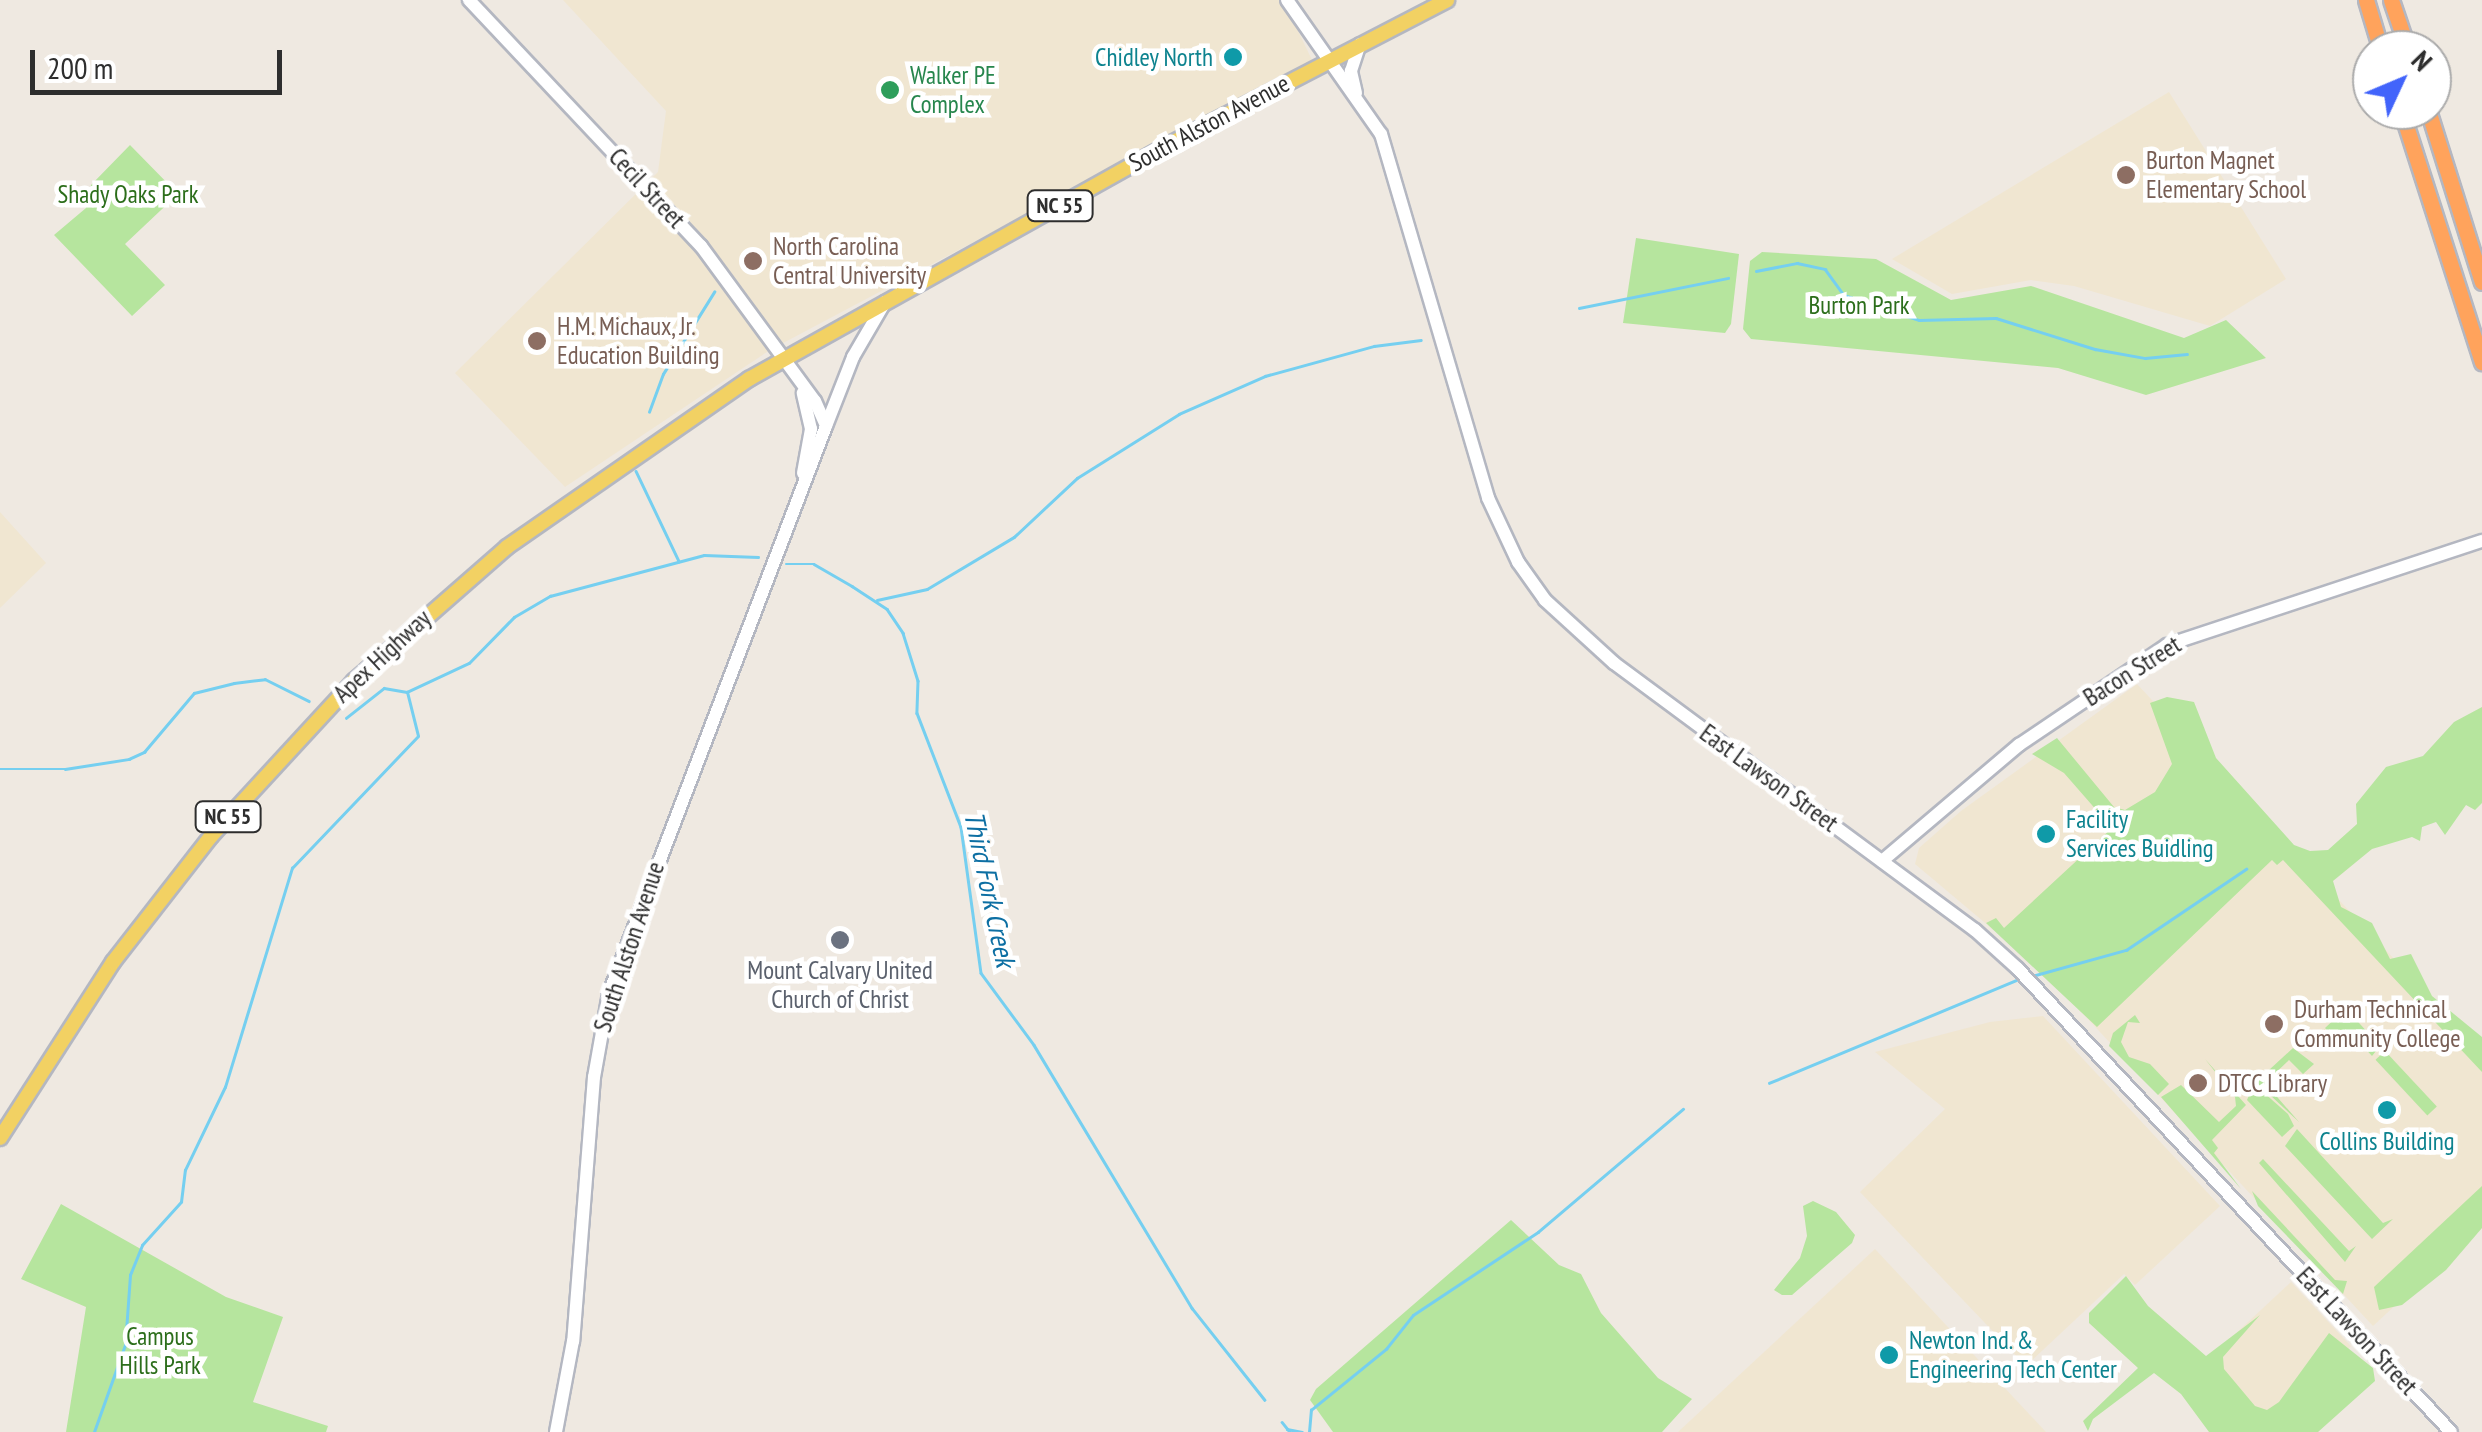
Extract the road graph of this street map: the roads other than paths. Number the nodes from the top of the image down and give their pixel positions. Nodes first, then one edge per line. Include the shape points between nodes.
1 (469, 0) edge
2 (1287, 0) edge
3 (1447, 0) edge
4 (2391, 0) edge
5 (2400, 0) edge
6 (2366, 1) edge
7 (2375, 30) edge
8 (2401, 30) edge
9 (2402, 30) edge
10 (1360, 44) junction
11 (1326, 60) junction
12 (1357, 95) junction
13 (2407, 130) edge
14 (2434, 130) edge
15 (2482, 282) edge
16 (886, 302) junction
17 (780, 361) junction
18 (2482, 362) edge
19 (803, 392) junction
20 (826, 426) junction
21 (802, 486) junction
22 (2482, 540) edge
23 (1882, 861) junction
24 (0, 1138) edge
25 (556, 1432) edge
26 (2451, 1432) edge

1 - 17 street, Cecil Street via 700,246
2 - 11 street, East Lawson Street
3 - 10 main road, South Alston Avenue / NC 55
4 - 8 highway
5 - 9 highway
6 - 7 highway
10 - 11 main road, South Alston Avenue / NC 55
10 - 12 street via 1351,71
11 - 12 street, East Lawson Street
11 - 16 main road, South Alston Avenue / NC 55
12 - 23 street, East Lawson Street via 1381,134 1488,498 1532,582 1582,638
13 - 18 highway
14 - 15 highway
16 - 17 main road, Apex Highway / NC 55
16 - 20 street via 853,357
17 - 19 street, Cecil Street
17 - 24 main road, Apex Highway / NC 55 via 570,498 354,681 182,870
19 - 20 street, Cecil Street
19 - 21 street, Cecil Street via 811,428
20 - 21 street
21 - 25 street, South Alston Avenue via 609,993 594,1077 573,1341
22 - 23 street, Bacon Street via 2167,646 2019,745
23 - 26 street, East Lawson Street via 1976,930 2030,982

